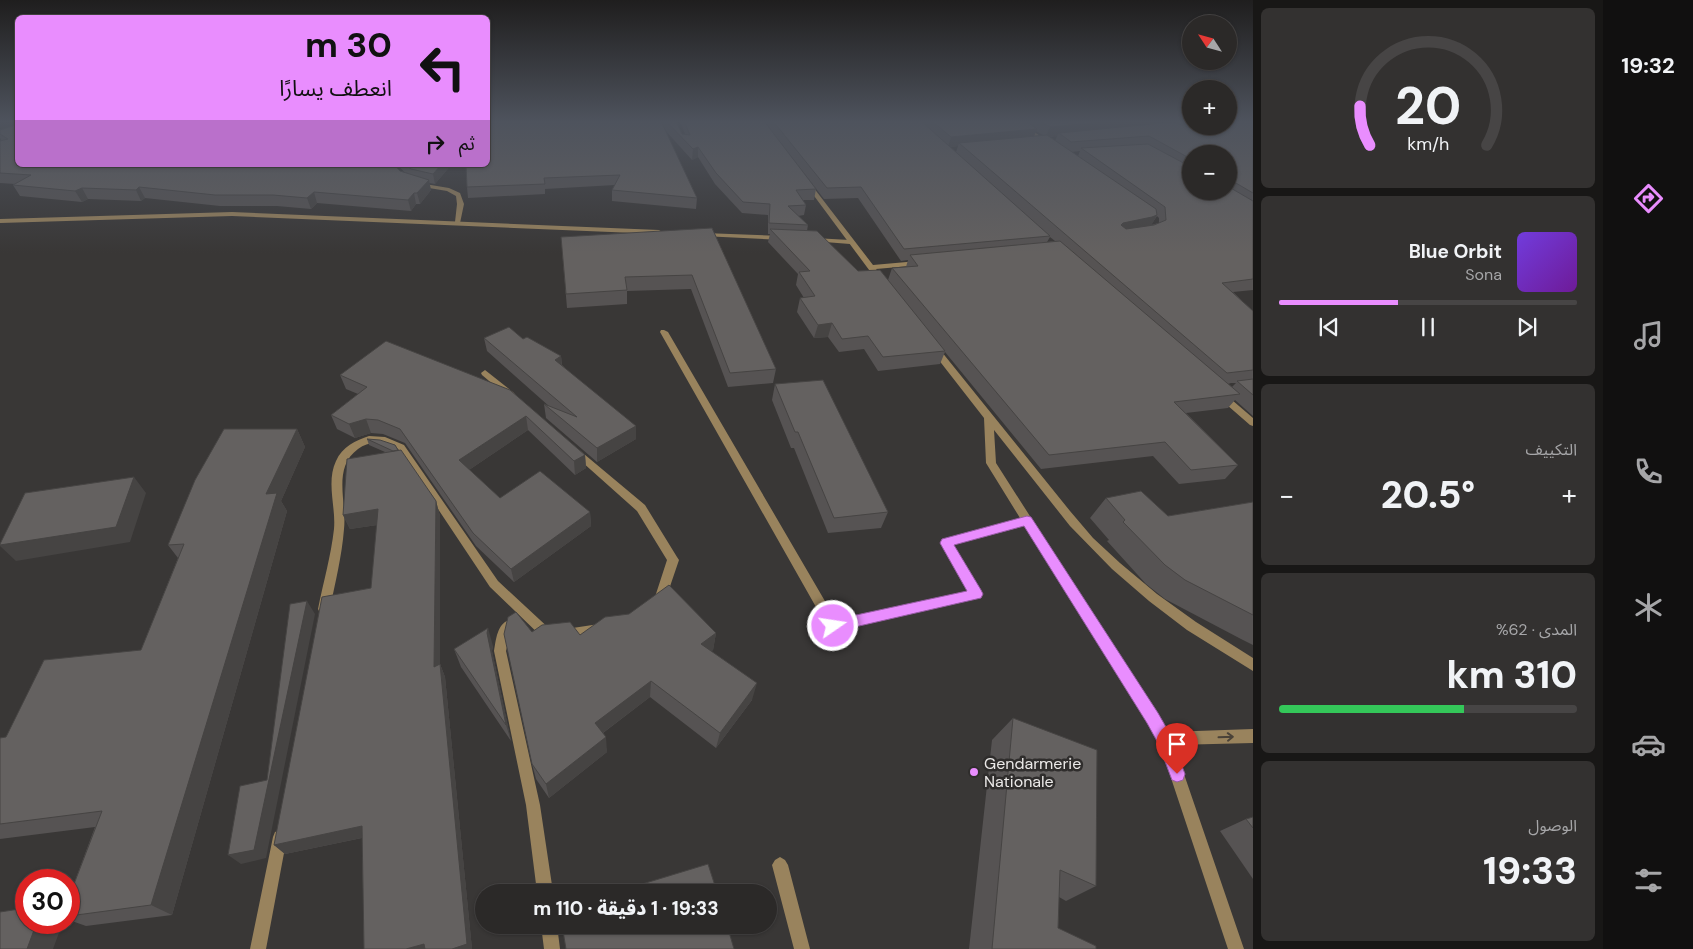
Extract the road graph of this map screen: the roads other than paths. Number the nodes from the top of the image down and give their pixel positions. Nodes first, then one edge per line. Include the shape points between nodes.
1 (800, 174) edge
2 (411, 182) edge
3 (0, 221) edge
4 (458, 222) junction
5 (664, 232) edge
6 (694, 234) edge
7 (792, 239) edge
8 (801, 239) edge
9 (850, 242) junction
10 (930, 262) edge
11 (871, 268) junction
12 (889, 290) edge
13 (664, 332) dead end
14 (930, 342) edge
15 (485, 373) dead end
16 (1220, 389) edge
17 (522, 405) edge
18 (989, 417) junction
19 (1253, 424) edge
20 (567, 444) edge
21 (1027, 520) junction
22 (653, 604) edge
23 (522, 610) junction
24 (322, 616) edge
25 (614, 627) edge
26 (1253, 665) edge
27 (1253, 736) edge
28 (1165, 739) junction
29 (283, 822) edge
30 (780, 865) dead end
31 (544, 884) edge
32 (550, 934) edge
33 (258, 949) edge
34 (552, 949) edge
35 (802, 949) edge
36 (1236, 949) edge

1 - 9 street
2 - 4 street via 457,193 460,198
3 - 4 street via 232,214
4 - 5 street
6 - 7 street
8 - 9 street
9 - 11 street
10 - 11 street
11 - 12 street
13 - 21 street via 833,626 976,594 946,543
14 - 18 street
15 - 17 street
16 - 19 street
18 - 21 street via 991,463
18 - 26 street via 1069,517 1130,580 1171,612
20 - 22 street via 641,508 673,560 661,599
21 - 28 street
23 - 24 street via 494,584 401,447 375,438 349,449 337,466 339,528
23 - 25 street via 549,636
23 - 31 street via 505,630 500,651 533,805
28 -> 27 street
28 - 36 street
29 - 33 street
30 - 35 street
32 - 34 street

